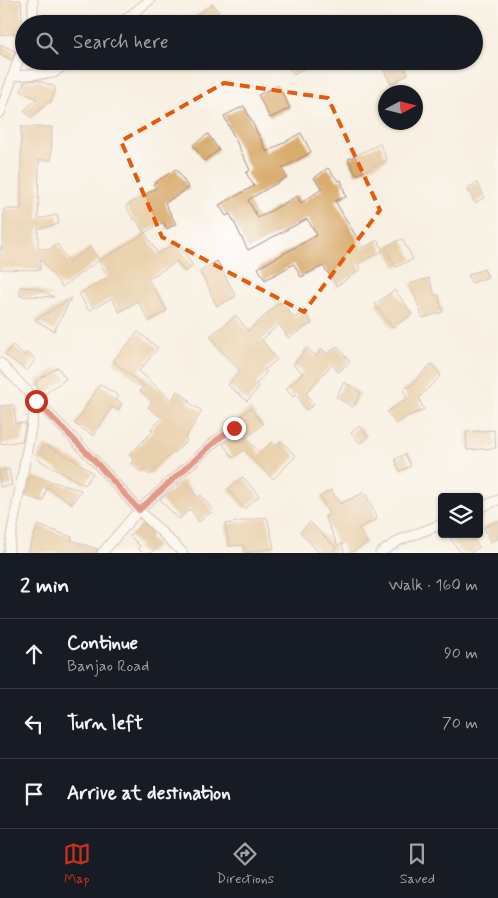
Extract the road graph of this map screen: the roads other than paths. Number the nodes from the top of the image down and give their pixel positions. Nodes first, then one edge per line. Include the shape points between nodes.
1 (33, 0) edge
2 (150, 0) edge
3 (33, 15) edge
4 (131, 15) edge
5 (15, 70) edge
6 (58, 70) edge
7 (13, 76) junction
8 (0, 113) edge
9 (0, 362) edge
10 (36, 401) junction
11 (234, 428) dead end
12 (498, 500) edge
13 (483, 506) edge
14 (139, 510) junction
15 (438, 526) edge
16 (8, 553) edge
17 (102, 553) edge
18 (183, 553) edge
19 (380, 553) edge

1 - 3 street
2 - 4 street
5 - 7 street
6 - 7 street
7 - 8 street
9 - 10 street
10 - 14 street
10 - 16 street
11 - 14 street
12 - 13 street
14 - 17 street
14 - 18 street
15 - 19 street via 400,540

